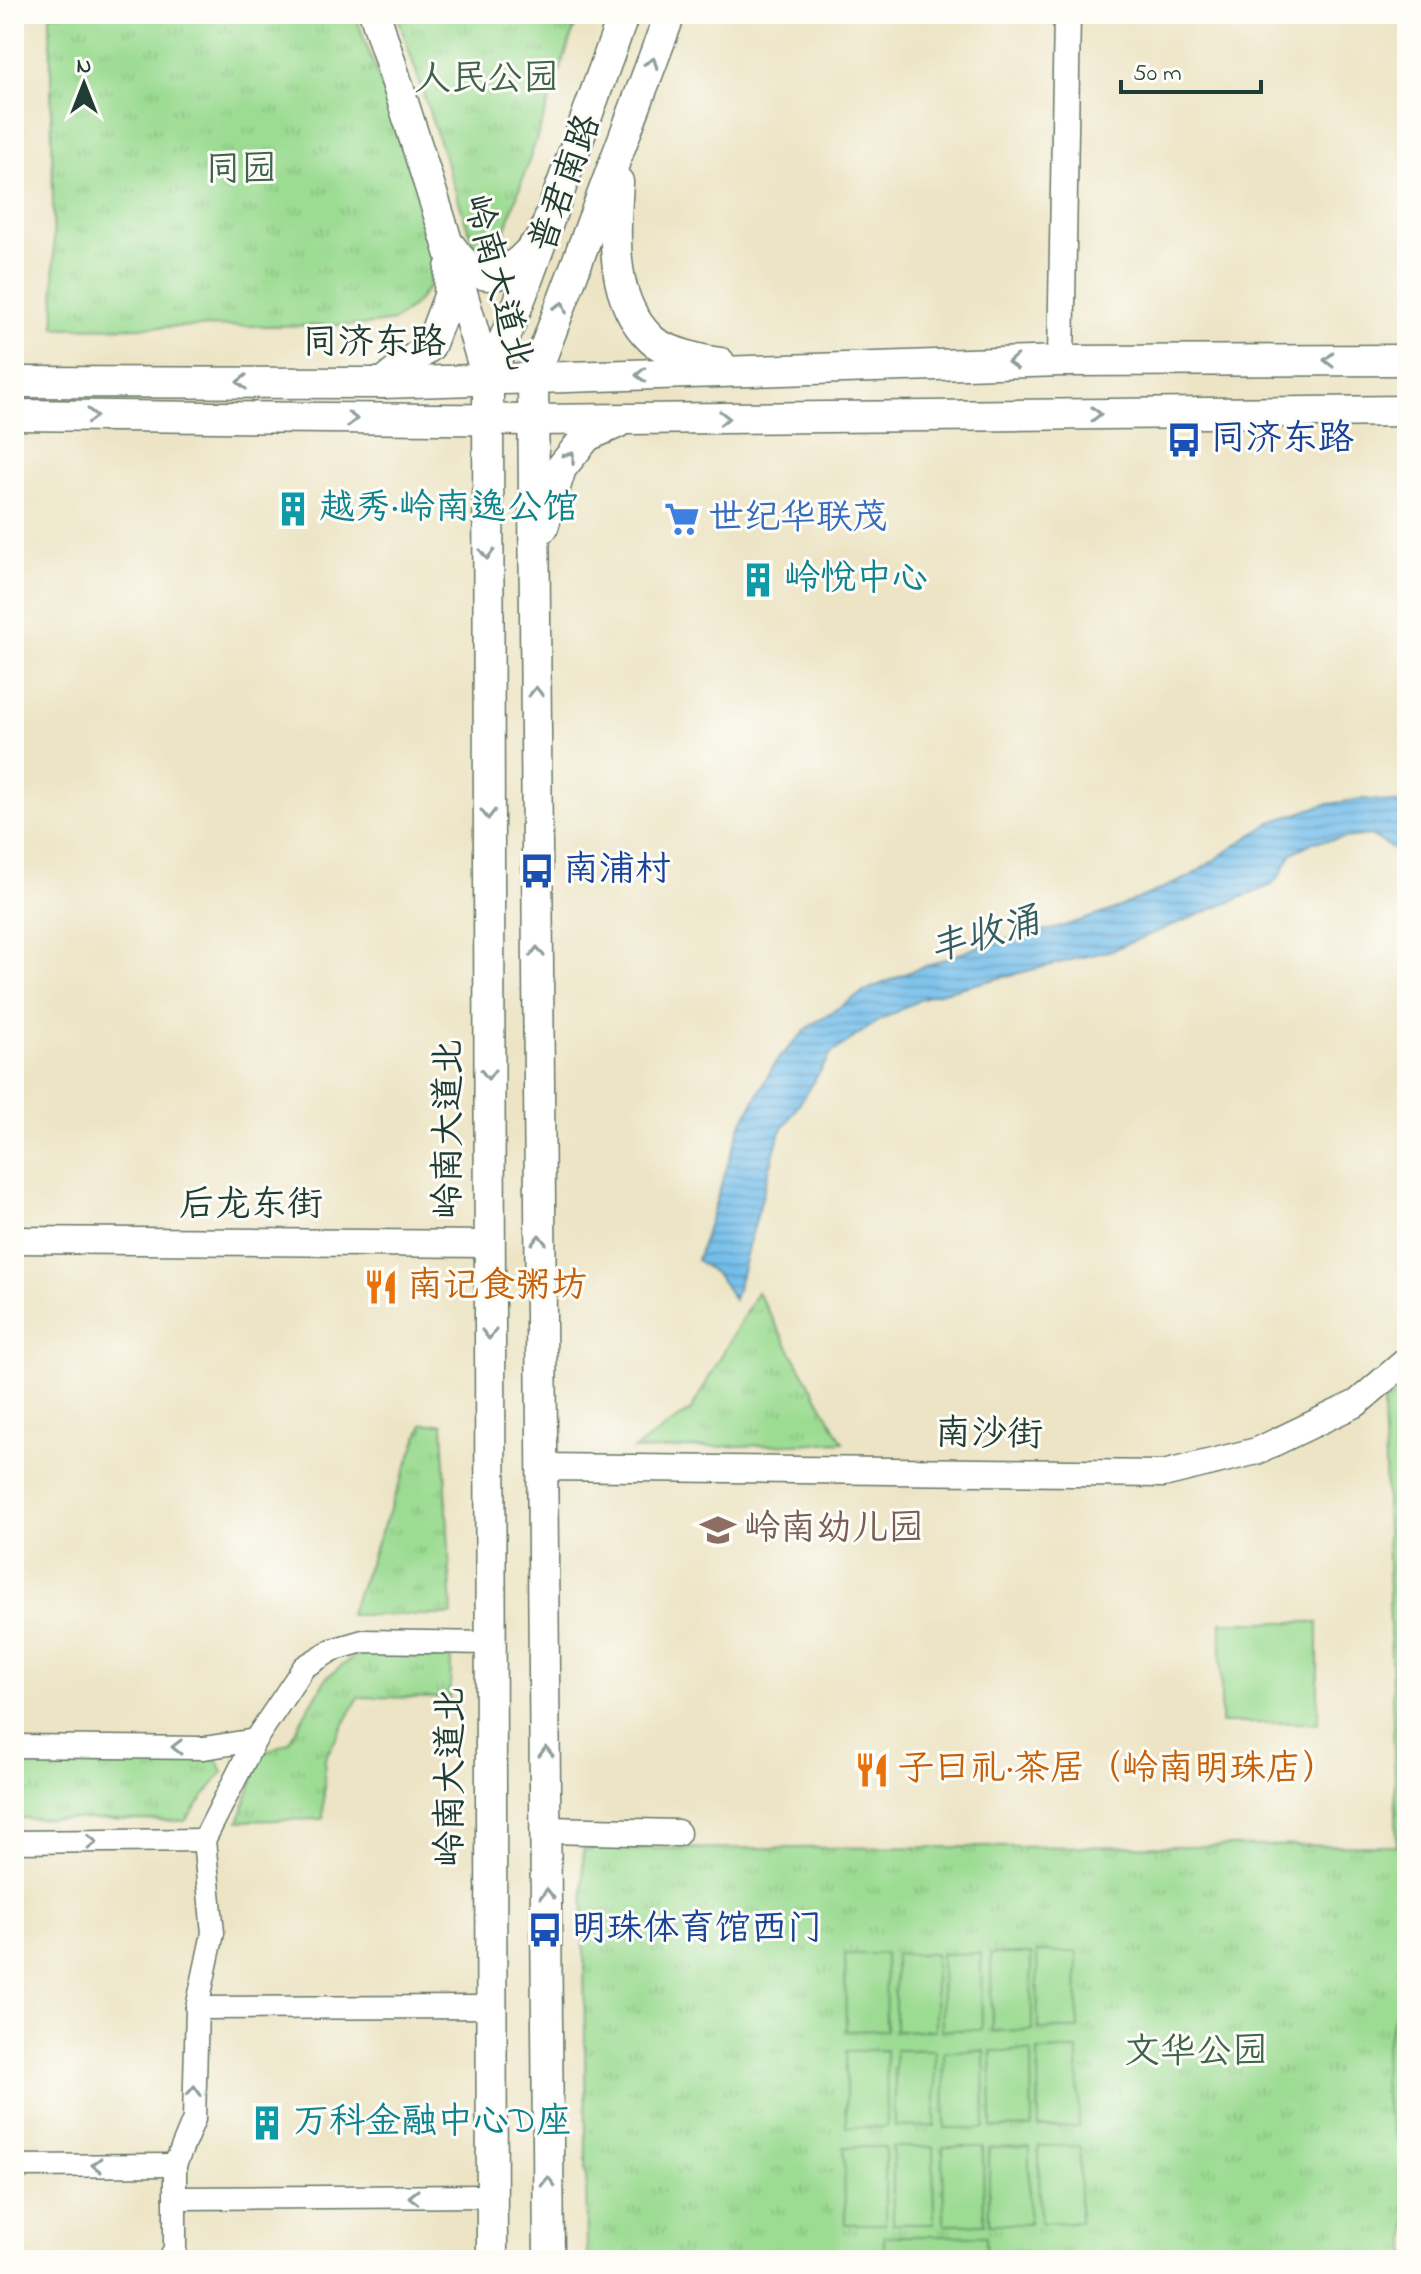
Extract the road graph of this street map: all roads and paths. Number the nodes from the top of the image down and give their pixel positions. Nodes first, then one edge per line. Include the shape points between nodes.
1 (375, 14) edge
2 (624, 14) edge
3 (670, 14) edge
4 (1067, 14) edge
5 (619, 151) junction
6 (543, 237) junction
7 (448, 242) junction
8 (1407, 360) edge
9 (1061, 361) junction
10 (777, 370) junction
11 (533, 380) junction
12 (488, 381) junction
13 (14, 382) edge
14 (383, 383) junction
15 (1407, 411) edge
16 (14, 415) edge
17 (625, 419) junction
18 (487, 420) junction
19 (534, 420) junction
20 (535, 556) junction
21 (488, 1013) junction
22 (539, 1102) junction
23 (14, 1240) edge
24 (488, 1244) junction
25 (1407, 1360) edge
26 (541, 1467) junction
27 (490, 1643) junction
28 (255, 1740) junction
29 (14, 1746) edge
30 (547, 1830) junction
31 (677, 1833) dead end
32 (204, 1840) junction
33 (14, 1842) edge
34 (491, 2007) junction
35 (197, 2008) junction
36 (175, 2165) junction
37 (14, 2166) edge
38 (492, 2196) junction
39 (175, 2198) junction
40 (170, 2260) edge
41 (492, 2260) edge
42 (549, 2260) edge

1 - 7 main road, 岭南大道北
2 - 6 main road, 普君南路
5 -> 3 main road, 普君南路
4 - 9 street
5 - 10 main road via 618,272 627,307 652,341 701,360
11 -> 5 main road, 普君南路
6 - 7 main road via 518,265 490,275 465,264
6 - 12 main road, 普君南路
7 - 12 main road, 岭南大道北
7 - 14 main road via 449,296 430,346
8 -> 9 main road, 同济东路
9 -> 10 main road, 同济东路
10 -> 11 main road, 同济东路
11 - 12 main road, 同济东路
11 - 19 main road, 岭南大道北
12 - 14 main road, 同济东路
12 - 18 main road, 岭南大道北
14 -> 13 main road, 同济东路
17 -> 15 main road, 同济东路
16 -> 18 main road, 同济东路
17 - 19 main road, 同济东路
20 -> 17 main road via 561,468 587,436
18 - 19 main road, 同济东路
18 -> 21 main road, 岭南大道北
19 - 20 main road, 岭南大道北
22 -> 20 main road, 岭南大道北
21 - 22 main road via 500,988 520,986 525,998 526,1070
21 -> 24 main road, 岭南大道北
26 -> 22 main road, 岭南大道北
23 - 24 street, 后龙东街
24 -> 27 main road, 岭南大道北
25 - 26 street, 南沙街 via 1357,1403 1257,1451 1163,1474
30 -> 26 main road, 岭南大道北
27 - 28 street via 363,1641 332,1650 304,1667
27 - 34 main road, 岭南大道北
28 -> 29 street via 204,1748
28 - 32 street
30 - 31 street
42 -> 30 main road, 岭南大道北
33 -> 32 street
32 - 35 street via 213,1933
34 - 35 street
34 - 38 main road, 岭南大道北
36 -> 35 street via 194,2119
36 -> 37 street
36 - 39 street
38 -> 39 street
38 - 41 main road, 岭南大道北
39 - 40 street via 175,2248

